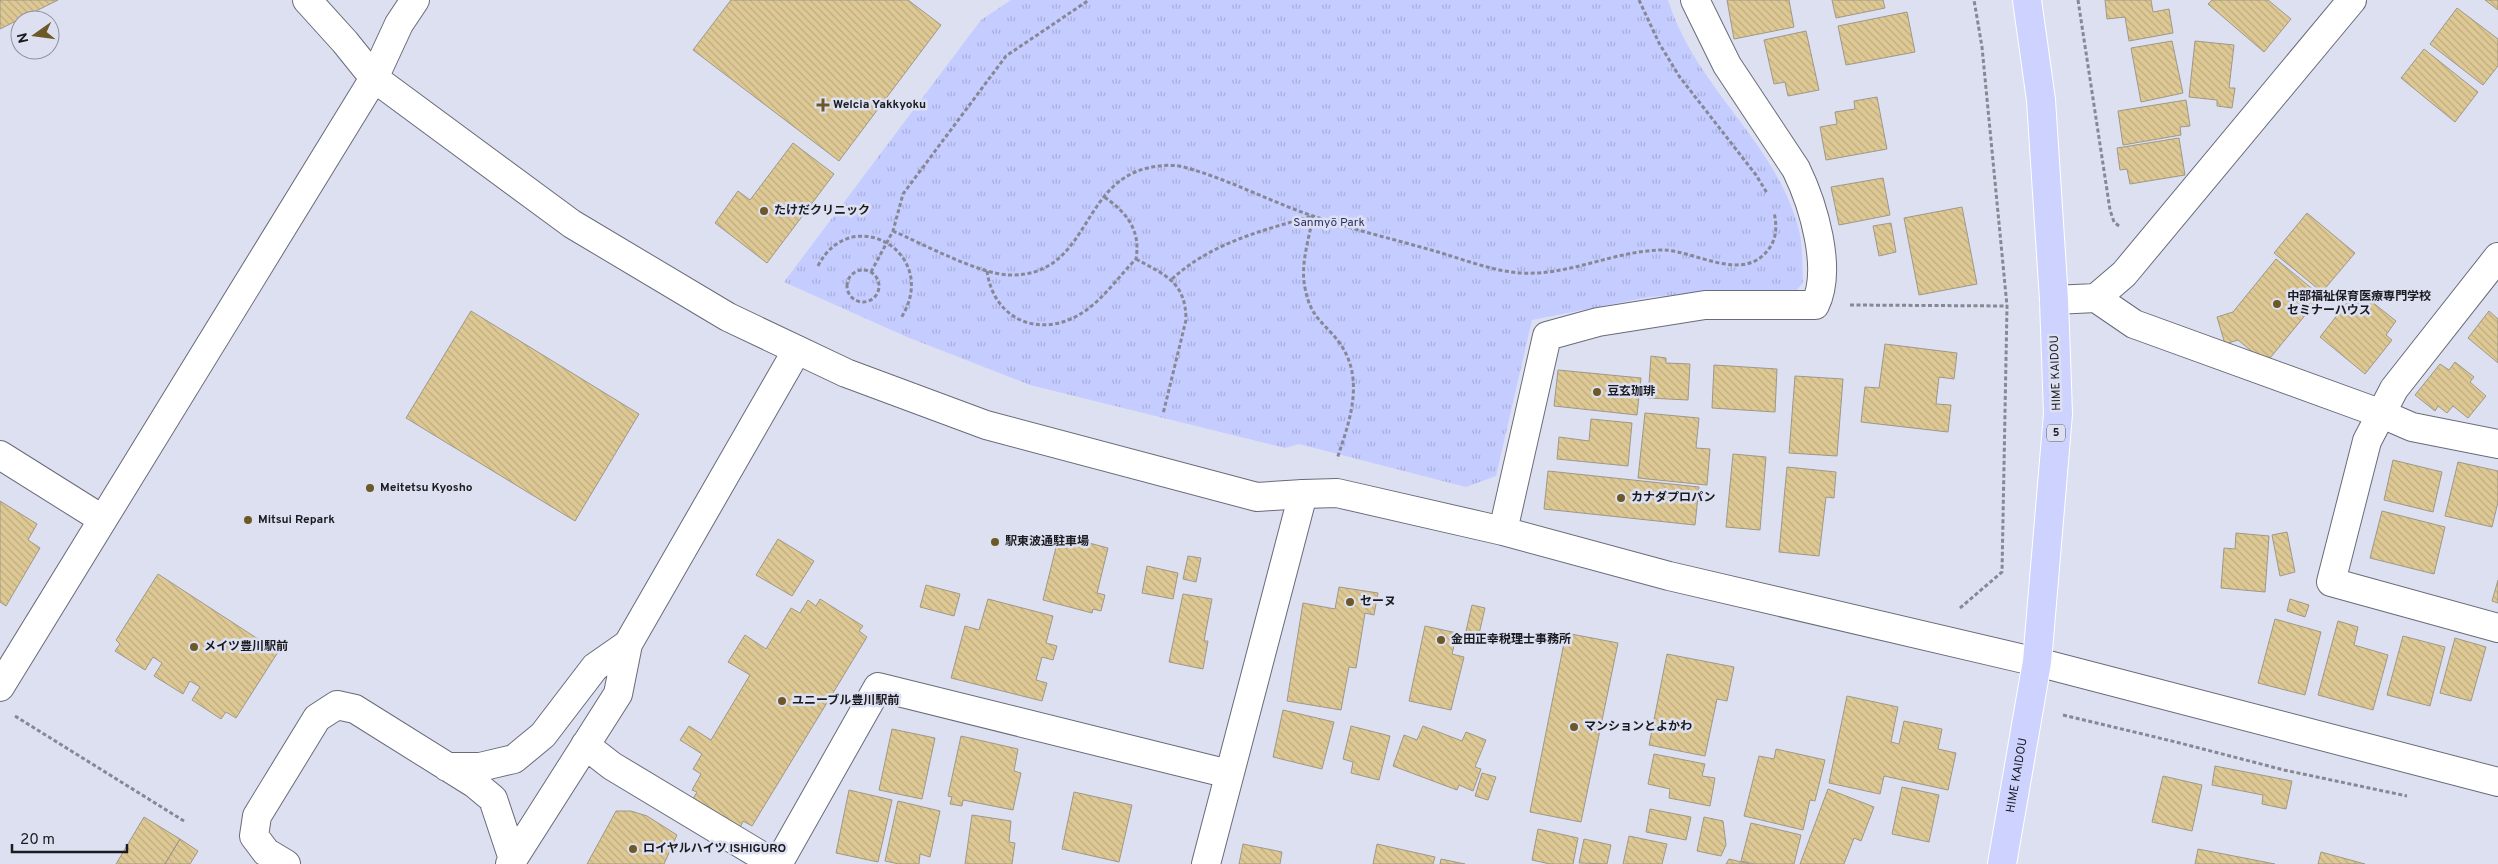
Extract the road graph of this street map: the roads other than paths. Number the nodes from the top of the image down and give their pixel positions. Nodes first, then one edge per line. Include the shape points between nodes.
1 (306, 0) edge
2 (415, 0) edge
3 (1696, 0) edge
4 (2027, 0) edge
5 (2352, 0) edge
6 (374, 78) junction
7 (2498, 257) edge
8 (2096, 298) junction
9 (2054, 300) junction
10 (797, 350) junction
11 (2382, 414) junction
12 (2498, 444) edge
13 (0, 455) edge
14 (1303, 494) junction
15 (102, 519) junction
16 (1504, 531) junction
17 (2498, 628) edge
18 (628, 644) junction
19 (2037, 662) junction
20 (4, 700) edge
21 (585, 745) junction
22 (447, 767) junction
23 (1229, 774) junction
24 (2498, 782) edge
25 (512, 862) edge
26 (286, 864) edge
27 (776, 864) edge
28 (1206, 864) edge
29 (2002, 864) edge

1 - 6 street
2 - 6 street via 399,24
3 - 16 street via 1727,65 1796,169 1806,192 1816,220 1821,292 1815,305 1705,305 1598,322 1547,336
4 - 9 main road, HIME KAIDOU / 5 via 2041,100
5 - 8 street via 2124,274
6 - 10 street via 572,224 728,316
6 - 15 street
7 - 11 street via 2394,389
8 - 9 street
8 - 11 street via 2134,324
9 - 19 main road, HIME KAIDOU / 5 via 2058,414
10 - 14 street via 846,373 986,425 1257,497
10 - 18 street
11 - 12 street via 2412,427
11 - 17 street via 2367,441 2331,582
13 - 15 street
14 - 16 street via 1336,493
14 - 23 street
15 - 20 street
16 - 19 street via 1669,576
18 - 21 street via 618,694
18 - 22 street via 595,667 543,735 514,759 480,766
19 - 24 street
19 - 29 main road, HIME KAIDOU / 5
21 - 25 street
21 - 27 street via 612,766
22 - 25 street via 493,799
22 - 26 street via 355,709 337,705 317,718 257,816 254,836 266,852
23 - 27 street via 878,687
23 - 28 street

